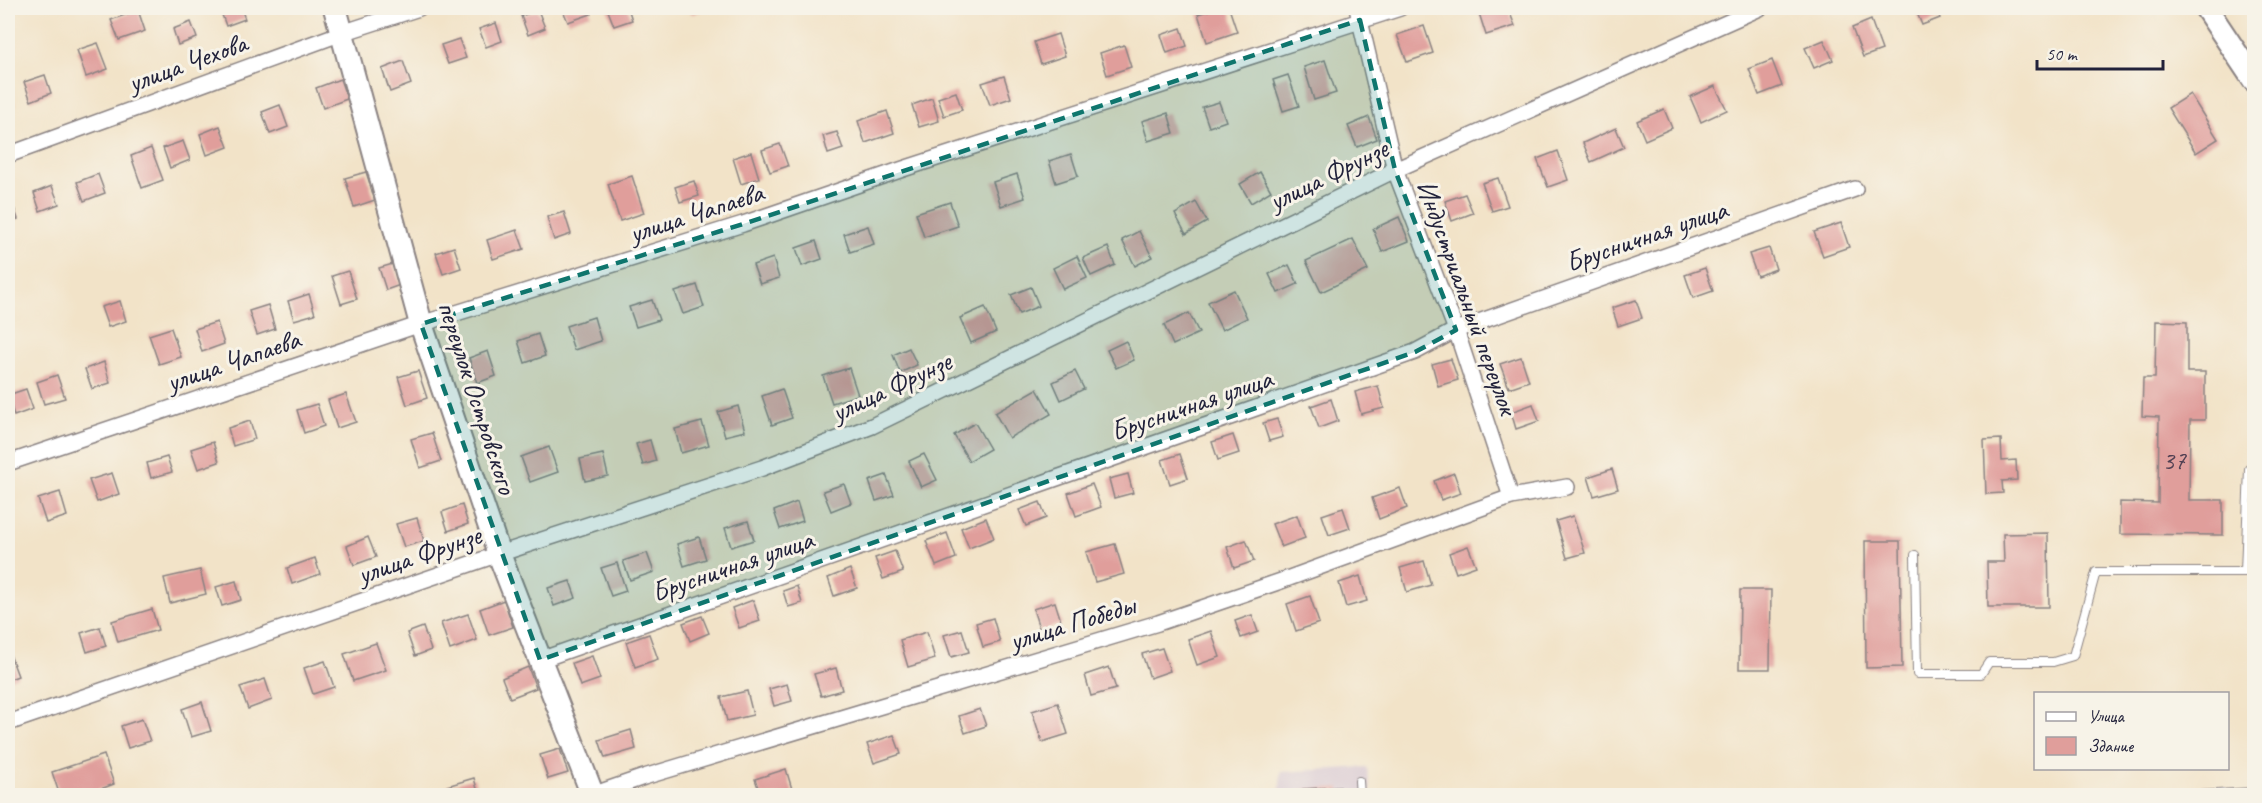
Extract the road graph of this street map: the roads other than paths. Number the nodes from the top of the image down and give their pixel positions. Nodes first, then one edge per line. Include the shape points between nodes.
1 (335, 8) edge
2 (418, 8) edge
3 (1400, 8) edge
4 (1760, 8) edge
5 (2206, 8) edge
6 (1359, 14) edge
7 (342, 33) junction
8 (2254, 80) edge
9 (8, 155) edge
10 (1395, 170) junction
11 (1856, 189) dead end
12 (421, 324) junction
13 (1456, 330) junction
14 (8, 463) edge
15 (2254, 468) edge
16 (1567, 487) dead end
17 (1511, 497) junction
18 (499, 554) junction
19 (1915, 555) dead end
20 (540, 660) junction
21 (8, 723) edge
22 (1359, 781) dead end
23 (2254, 792) edge
24 (591, 795) edge
25 (1360, 795) edge
26 (2179, 795) edge
27 (2189, 795) edge

1 - 7 street, переулок Островского
2 - 7 street, улица Чехова
3 - 6 street, улица Чапаева
4 - 10 street, улица Фрунзе
5 - 8 street
6 - 10 street, Индустриальный переулок
6 - 12 street, улица Чапаева via 743,224
7 - 9 street, улица Чехова
7 - 12 street, переулок Островского
10 - 13 street, Индустриальный переулок
10 - 18 street, улица Фрунзе via 872,426 762,468
11 - 13 street, Брусничная улица
12 - 14 street, улица Чапаева
12 - 18 street, переулок Островского
13 - 17 street, Индустриальный переулок
13 - 20 street, Брусничная улица via 1415,352
15 - 19 lane via 2249,469 2245,572 2096,572 2073,656 2053,662 1989,662 1981,674 1917,674
16 - 17 street, улица Победы
17 - 24 street, улица Победы via 1158,623
18 - 20 street, переулок Островского
18 - 21 street, улица Фрунзе
20 - 24 street, переулок Островского
22 - 25 lane
23 - 27 lane
26 - 27 lane

